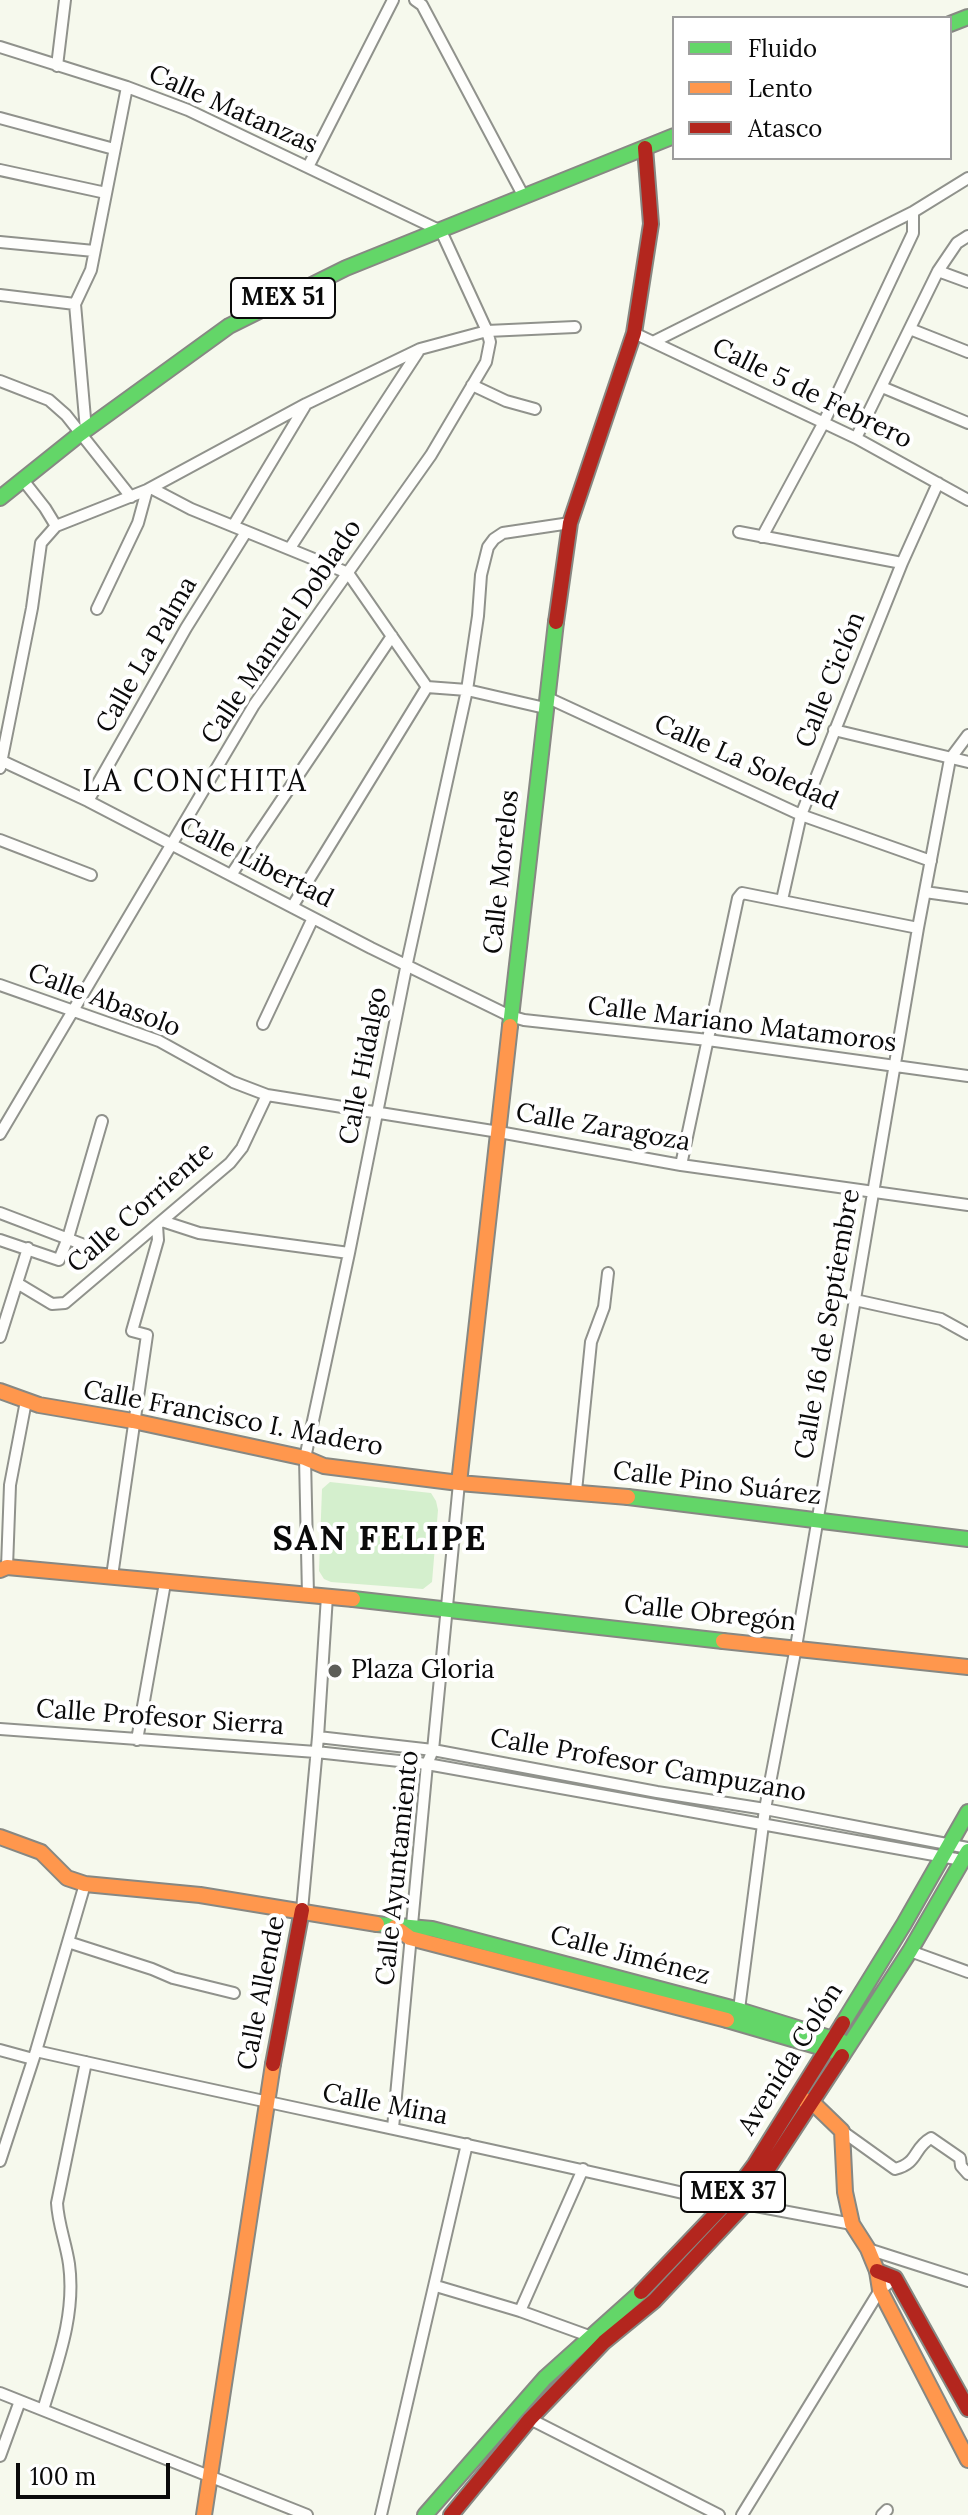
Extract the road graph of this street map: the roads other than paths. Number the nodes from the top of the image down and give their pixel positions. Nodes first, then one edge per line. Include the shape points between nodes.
1 (65, 0) edge
2 (393, 0) edge
3 (415, 0) edge
4 (0, 47) edge
5 (57, 66) junction
6 (127, 87) junction
7 (0, 118) edge
8 (672, 137) edge
9 (645, 148) junction
10 (114, 149) junction
11 (308, 167) junction
12 (0, 170) edge
13 (968, 178) edge
14 (106, 193) junction
15 (524, 197) junction
16 (913, 212) junction
17 (441, 231) junction
18 (968, 236) edge
19 (0, 242) edge
20 (94, 251) junction
21 (938, 271) junction
22 (968, 282) edge
23 (0, 295) edge
24 (75, 304) junction
25 (575, 327) dead end
26 (910, 329) junction
27 (487, 331) junction
28 (634, 333) junction
29 (655, 341) junction
30 (420, 349) junction
31 (968, 352) edge
32 (0, 381) edge
33 (472, 385) junction
34 (882, 387) junction
35 (306, 404) junction
36 (535, 409) dead end
37 (968, 423) edge
38 (823, 424) junction
39 (83, 432) junction
40 (856, 438) junction
41 (23, 480) junction
42 (938, 483) junction
43 (149, 489) junction
44 (3, 492) edge
45 (131, 497) junction
46 (968, 500) edge
47 (570, 523) junction
48 (56, 526) junction
49 (233, 526) junction
50 (246, 532) junction
51 (739, 532) dead end
52 (762, 537) junction
53 (290, 548) junction
54 (902, 563) junction
55 (348, 573) junction
56 (97, 609) dead end
57 (392, 636) junction
58 (429, 687) junction
59 (464, 689) junction
60 (546, 702) junction
61 (834, 730) junction
62 (968, 735) edge
63 (950, 759) junction
64 (968, 762) edge
65 (1, 763) edge
66 (88, 801) junction
67 (801, 815) junction
68 (0, 840) edge
69 (171, 844) junction
70 (931, 861) junction
71 (91, 875) dead end
72 (231, 875) junction
73 (925, 892) junction
74 (968, 898) edge
75 (782, 900) junction
76 (292, 907) junction
77 (314, 918) junction
78 (918, 928) junction
79 (407, 963) junction
80 (0, 985) edge
81 (73, 1010) junction
82 (510, 1016) junction
83 (263, 1024) dead end
84 (708, 1040) junction
85 (895, 1066) junction
86 (968, 1076) edge
87 (233, 1082) joint
88 (264, 1094) junction
89 (377, 1113) junction
90 (102, 1121) dead end
91 (499, 1132) junction
92 (0, 1134) edge
93 (681, 1165) junction
94 (874, 1190) junction
95 (968, 1205) edge
96 (0, 1213) edge
97 (159, 1223) junction
98 (68, 1238) junction
99 (0, 1240) edge
100 (28, 1248) junction
101 (92, 1248) dead end
102 (349, 1253) junction
103 (608, 1273) dead end
104 (17, 1283) junction
105 (855, 1300) junction
106 (968, 1334) edge
107 (0, 1337) edge
108 (0, 1391) edge
109 (26, 1401) junction
110 (133, 1421) junction
111 (305, 1458) junction
112 (459, 1483) junction
113 (576, 1491) junction
114 (816, 1520) junction
115 (968, 1539) edge
116 (4, 1568) edge
117 (112, 1576) junction
118 (165, 1583) junction
119 (308, 1595) junction
120 (327, 1596) junction
121 (447, 1612) junction
122 (796, 1647) junction
123 (968, 1667) edge
124 (0, 1729) edge
125 (318, 1737) junction
126 (137, 1740) junction
127 (433, 1750) junction
128 (316, 1752) junction
129 (427, 1764) junction
130 (547, 1772) junction
131 (569, 1776) junction
132 (544, 1784) junction
133 (567, 1788) junction
134 (657, 1792) junction
135 (655, 1804) junction
136 (765, 1809) junction
137 (968, 1812) edge
138 (763, 1825) junction
139 (2, 1840) edge
140 (947, 1850) junction
141 (966, 1853) edge
142 (85, 1884) junction
143 (302, 1910) junction
144 (411, 1932) junction
145 (68, 1942) junction
146 (910, 1951) junction
147 (968, 1972) edge
148 (234, 1993) dead end
149 (738, 2016) junction
150 (829, 2044) junction
151 (848, 2049) junction
152 (0, 2050) edge
153 (34, 2055) junction
154 (86, 2062) junction
155 (796, 2097) junction
156 (266, 2103) junction
157 (813, 2103) junction
158 (393, 2128) junction
159 (842, 2131) junction
160 (467, 2144) junction
161 (0, 2161) edge
162 (583, 2169) junction
163 (968, 2174) edge
164 (726, 2203) junction
165 (745, 2204) junction
166 (852, 2224) junction
167 (868, 2249) junction
168 (877, 2271) junction
169 (895, 2278) junction
170 (968, 2281) edge
171 (436, 2286) junction
172 (880, 2290) junction
173 (520, 2311) junction
174 (589, 2336) junction
175 (0, 2393) edge
176 (20, 2401) junction
177 (968, 2409) edge
178 (43, 2410) junction
179 (530, 2419) junction
180 (0, 2456) edge
181 (968, 2460) edge
182 (211, 2476) junction
183 (446, 2493) junction
184 (456, 2511) edge
185 (204, 2515) edge
186 (307, 2515) edge
187 (381, 2515) edge
188 (425, 2515) edge
189 (719, 2515) edge
190 (742, 2515) edge

1 - 5 street
2 - 11 street
3 - 15 street
4 - 5 street, Calle Matanzas
5 - 6 street, Calle Matanzas
6 - 10 street
6 - 11 street, Calle Matanzas
7 - 10 street
8 - 9 street, MEX 51
9 - 15 street, MEX 51
9 - 28 street, Calle Morelos via 651,224
10 - 14 street
11 - 17 street, Calle Matanzas
12 - 14 street
13 - 16 street
14 - 20 street
15 - 17 street, MEX 51
16 - 29 street
16 - 38 street via 913,233
17 - 27 street
17 - 39 street, MEX 51 via 346,268 229,326
18 - 21 street
19 - 20 street
20 - 24 street
21 - 22 street
21 - 26 street
23 - 24 street
24 - 39 street
25 - 27 street
26 - 31 street
26 - 34 street
27 - 30 street
27 - 33 street, Calle Manuel Doblado via 486,362
28 - 29 street, Calle 5 de Febrero
28 - 47 street, Calle Morelos
29 - 38 street, Calle 5 de Febrero
30 - 35 street
30 - 53 street
32 - 39 street via 49,400
33 - 36 street
33 - 55 street, Calle Manuel Doblado via 431,455
34 - 37 street
34 - 40 street
35 - 43 street
35 - 49 street
38 - 40 street, Calle 5 de Febrero
38 - 52 street
39 - 41 street, MEX 51
39 - 45 street
40 - 42 street, Calle 5 de Febrero
41 - 44 street, MEX 51
41 - 48 street
42 - 46 street, Calle 5 de Febrero
42 - 54 street, Calle Ciclón
43 - 45 street
43 - 49 street
43 - 56 street
45 - 48 street
47 - 59 street, Calle Hidalgo via 503,533 488,547
47 - 60 street, Calle Morelos
48 - 65 street via 41,543
49 - 50 street
50 - 53 street
50 - 66 street, Calle La Palma
51 - 52 street
52 - 54 street
53 - 55 street
54 - 61 street, Calle Ciclón
55 - 57 street
55 - 69 street, Calle Manuel Doblado via 254,705
57 - 58 street
57 - 72 street
58 - 59 street, Calle La Soledad
58 - 76 street
59 - 60 street, Calle La Soledad
59 - 79 street, Calle Hidalgo
60 - 67 street, Calle La Soledad
60 - 82 street, Calle Morelos
61 - 63 street
61 - 67 street, Calle Ciclón
62 - 63 street, Calle 16 de Septiembre
63 - 64 street
63 - 70 street, Calle 16 de Septiembre
65 - 66 street, Calle Libertad
66 - 69 street, Calle Libertad
67 - 70 street, Calle La Soledad
67 - 75 street, Calle Ciclón
68 - 71 street
69 - 72 street, Calle Libertad
69 - 81 street, Calle Manuel Doblado
70 - 73 street, Calle 16 de Septiembre
72 - 76 street, Calle Libertad
73 - 74 street
73 - 78 street, Calle 16 de Septiembre
75 - 78 street
75 - 84 street via 742,893 738,898
76 - 77 street, Calle Libertad
77 - 79 street, Calle Libertad
77 - 83 street
78 - 85 street, Calle 16 de Septiembre
79 - 82 street, Calle Mariano Matamoros
79 - 89 street, Calle Hidalgo
80 - 81 street, Calle Abasolo
81 - 87 street, Calle Abasolo via 159,1041
81 - 92 street, Calle Manuel Doblado
82 - 84 street, Calle Mariano Matamoros
82 - 91 street, Calle Morelos
84 - 85 street, Calle Mariano Matamoros
84 - 93 street
85 - 86 street, Calle Mariano Matamoros
85 - 94 street, Calle 16 de Septiembre
87 - 88 street, Calle Zaragoza
88 - 89 street, Calle Zaragoza
88 - 97 street, Calle Corriente via 242,1148 230,1163
89 - 91 street, Calle Zaragoza
89 - 102 street, Calle Hidalgo
90 - 98 street, Calle Corriente
91 - 93 street, Calle Zaragoza
91 - 112 street, Calle Morelos
93 - 94 street, Calle Zaragoza
94 - 95 street, Calle Zaragoza
94 - 105 street, Calle 16 de Septiembre
96 - 98 street
97 - 102 street
97 - 104 street, Calle Corriente via 65,1303 52,1304
97 - 110 street via 132,1331 147,1335
98 - 100 street, Calle Corriente via 59,1260
98 - 101 street
99 - 100 street
100 - 104 street
102 - 111 street, Calle Hidalgo
103 - 113 street via 604,1307 591,1342
104 - 107 street
105 - 106 street via 941,1319
105 - 114 street, Calle 16 de Septiembre
108 - 109 street, Calle Francisco I. Madero
109 - 110 street, Calle Francisco I. Madero
109 - 116 street via 10,1485
110 - 111 street, Calle Francisco I. Madero
110 - 117 street
111 - 112 street, Calle Francisco I. Madero via 324,1466
111 - 119 street, Calle Hidalgo
112 - 113 street, Calle Pino Suárez
112 - 121 street, Calle Morelos
113 - 114 street, Calle Pino Suárez
114 - 115 street, Calle Pino Suárez
114 - 122 street, Calle 16 de Septiembre
116 - 117 street
117 - 118 street
118 - 119 street
118 - 126 street
119 - 120 street
120 - 121 street
120 - 125 street, Calle Allende
121 - 122 street, Calle Obregón
121 - 127 street, Calle Ayuntamiento
122 - 123 street, Calle Obregón
122 - 136 street, Calle 16 de Septiembre
124 - 126 street, Calle Profesor Sierra
125 - 127 street, Calle Profesor Campuzano
125 - 128 street, Calle Allende
126 - 128 street, Calle Profesor Sierra
127 - 129 street, Calle Ayuntamiento
127 - 130 street, Calle Profesor Campuzano
128 - 129 street, Calle Profesor Campuzano
128 - 143 street, Calle Allende
129 - 132 street, Calle Profesor Campuzano
129 - 144 street, Calle Ayuntamiento
130 - 131 street, Calle Profesor Campuzano
130 - 132 street
131 - 133 street
131 - 134 street, Calle Profesor Campuzano
132 - 133 street, Calle Profesor Campuzano
133 - 135 street, Calle Profesor Campuzano
134 - 135 street
134 - 136 street, Calle Profesor Campuzano
135 - 138 street, Calle Profesor Campuzano
136 - 138 street, Calle 16 de Septiembre
136 - 140 street, Calle Profesor Campuzano
137 - 140 street, Avenida Colón / MEX 37
138 - 140 street, Calle Profesor Campuzano
138 - 149 street, Calle 16 de Septiembre
139 - 142 street, Calle Jiménez via 41,1852 67,1878
140 - 141 street, Calle Profesor Campuzano
140 - 150 street, Avenida Colón / MEX 37
141 - 146 street, Avenida Colón / MEX 37
142 - 143 street, Calle Jiménez
142 - 145 street
143 - 144 street, Calle Jiménez
143 - 156 street, Calle Allende
144 - 149 street, Calle Jiménez
144 - 158 street, Calle Ayuntamiento
145 - 148 street
145 - 153 street
146 - 147 street
146 - 151 street, Avenida Colón / MEX 37
149 - 150 street, Calle Jiménez
150 - 151 street, Calle Jiménez
150 - 155 street, Avenida Colón / MEX 37
151 - 157 street, Avenida Colón / MEX 37
152 - 153 street, Calle Mina
153 - 154 street, Calle Mina
153 - 161 street
154 - 156 street, Calle Mina
154 - 178 street via 57,2203 69,2264 69,2320
155 - 157 street
155 - 164 street, Avenida Colón / MEX 37
156 - 158 street, Calle Mina
156 - 182 street, Calle Allende
157 - 159 street
157 - 165 street, Avenida Colón / MEX 37
158 - 160 street, Calle Mina
159 - 163 street via 895,2169 908,2166 931,2138 960,2158
159 - 166 street
160 - 162 street, Calle Mina
160 - 171 street
162 - 164 street, Calle Mina
162 - 173 street
164 - 174 street, Avenida Colón / MEX 37 via 646,2287
165 - 166 street
165 - 179 street, Avenida Colón / MEX 37 via 654,2301 604,2342
166 - 167 street
167 - 168 street
167 - 170 street
168 - 169 street
168 - 172 street
169 - 172 street
169 - 177 street
171 - 173 street
171 - 187 street
172 - 181 street
172 - 190 street
173 - 174 street
174 - 183 street, Avenida Colón / MEX 37 via 535,2389
175 - 176 street
176 - 178 street
176 - 180 street
178 - 182 street
179 - 184 street, Avenida Colón / MEX 37
179 - 189 street
182 - 185 street, Calle Allende
182 - 186 street
183 - 184 street
183 - 188 street, Avenida Colón / MEX 37

